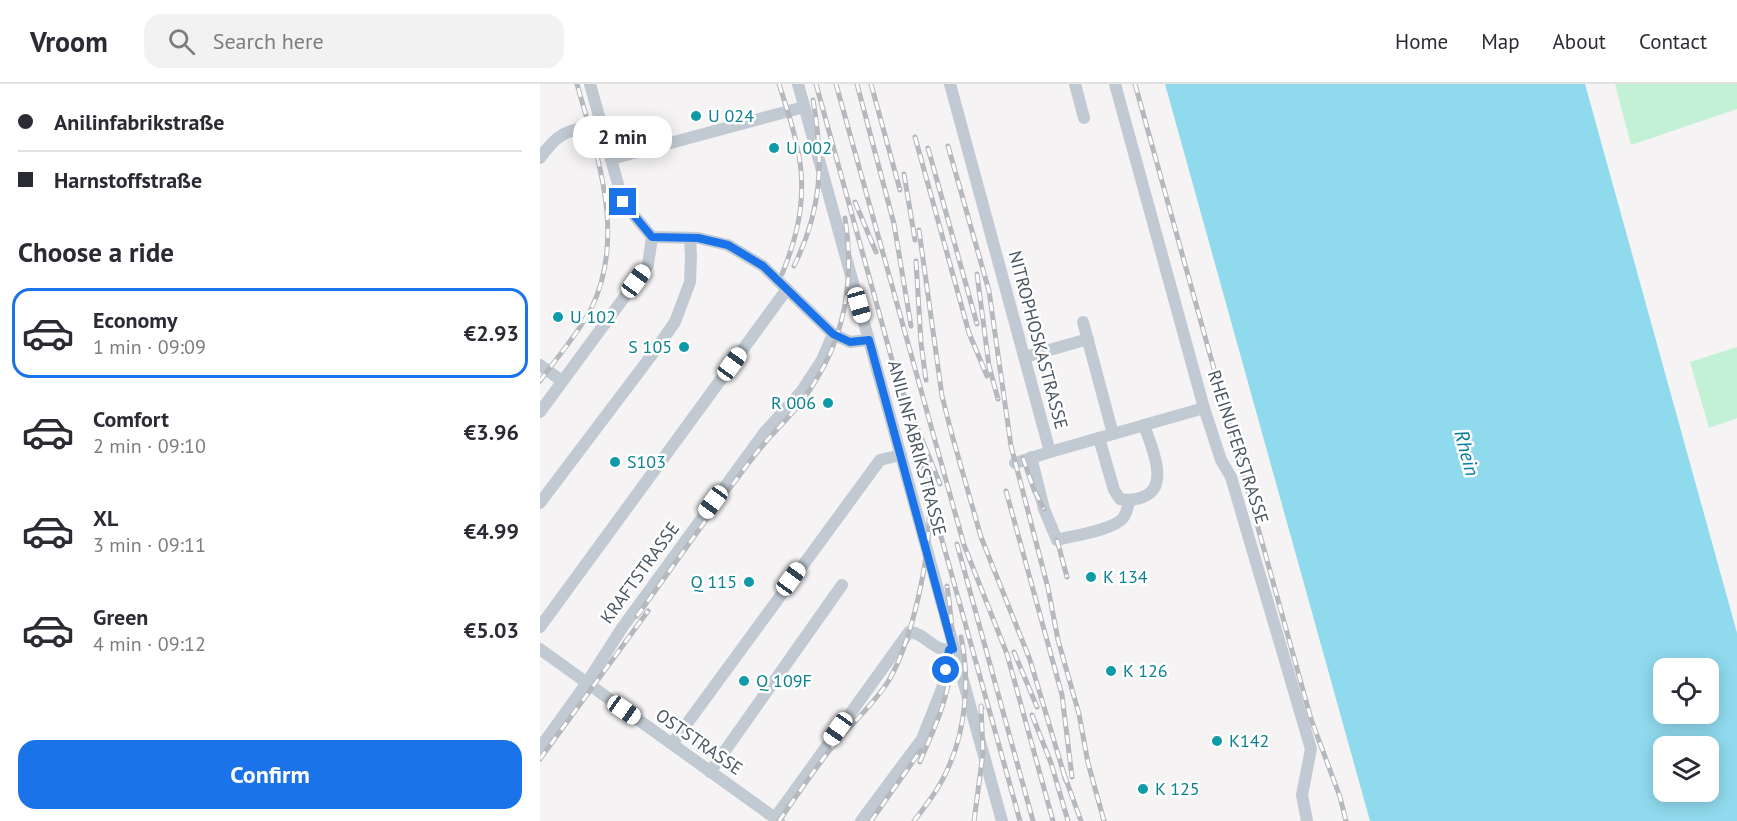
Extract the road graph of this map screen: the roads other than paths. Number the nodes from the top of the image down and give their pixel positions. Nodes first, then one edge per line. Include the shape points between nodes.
1 (590, 84) edge
2 (798, 84) edge
3 (950, 84) edge
4 (1075, 84) edge
5 (1115, 84) edge
6 (804, 107) junction
7 (1084, 118) dead end
8 (601, 123) junction
9 (541, 154) edge
10 (611, 159) junction
11 (652, 237) junction
12 (690, 238) junction
13 (786, 289) junction
14 (1083, 322) dead end
15 (833, 334) junction
16 (1088, 339) junction
17 (869, 340) junction
18 (1025, 357) junction
19 (540, 365) edge
20 (562, 381) junction
21 (1204, 408) junction
22 (540, 412) edge
23 (1144, 425) junction
24 (1113, 434) junction
25 (1099, 438) junction
26 (1050, 452) junction
27 (901, 455) junction
28 (1031, 457) junction
29 (1016, 463) dead end
30 (1129, 501) junction
31 (540, 503) edge
32 (842, 585) dead end
33 (540, 627) edge
34 (540, 649) edge
35 (951, 649) junction
36 (586, 684) junction
37 (672, 744) junction
38 (540, 748) edge
39 (710, 772) junction
40 (777, 819) edge
41 (861, 821) edge
42 (1002, 821) edge
43 (1307, 821) edge

1 - 8 street
2 - 6 street, ANILINFABRIKSTRASSE
3 - 18 street, NITROPHOSKASTRASSE
4 - 7 street
5 - 21 street, RHEINUFERSTRASSE
6 - 10 street
6 - 17 street, ANILINFABRIKSTRASSE
8 - 9 street via 563,133
8 - 10 street
10 - 11 street via 623,202
11 - 12 street
11 - 20 street via 648,265
12 - 13 street via 728,245 763,266
12 - 31 street via 690,282 675,322
13 - 15 street
13 - 33 street
14 - 16 street
15 - 17 street via 850,342
15 - 36 street, KRAFTSTRASSE via 801,392 764,433 622,628
16 - 18 street
16 - 24 street
17 - 27 street, ANILINFABRIKSTRASSE
18 - 26 street, NITROPHOSKASTRASSE
19 - 20 street
20 - 22 street
21 - 23 street, NITROPHOSKASTRASSE
21 - 43 street, RHEINUFERSTRASSE via 1221,460 1232,477 1311,749 1302,795
23 - 24 street, NITROPHOSKASTRASSE
23 - 30 street via 1157,466 1157,485 1152,493
24 - 25 street, NITROPHOSKASTRASSE
25 - 26 street, NITROPHOSKASTRASSE
25 - 30 street via 1114,490 1120,499
26 - 28 street
27 - 35 street, ANILINFABRIKSTRASSE
27 - 37 street via 880,460
28 - 29 street
28 - 30 street via 1044,509 1057,540 1110,527 1122,520
32 - 39 street
34 - 36 street, OSTSTRASSE
35 - 40 street via 938,648 909,632
35 - 41 street via 944,686 922,739
35 - 42 street, ANILINFABRIKSTRASSE
36 - 37 street, OSTSTRASSE
36 - 38 street, KRAFTSTRASSE
37 - 39 street, OSTSTRASSE
39 - 40 street, OSTSTRASSE

